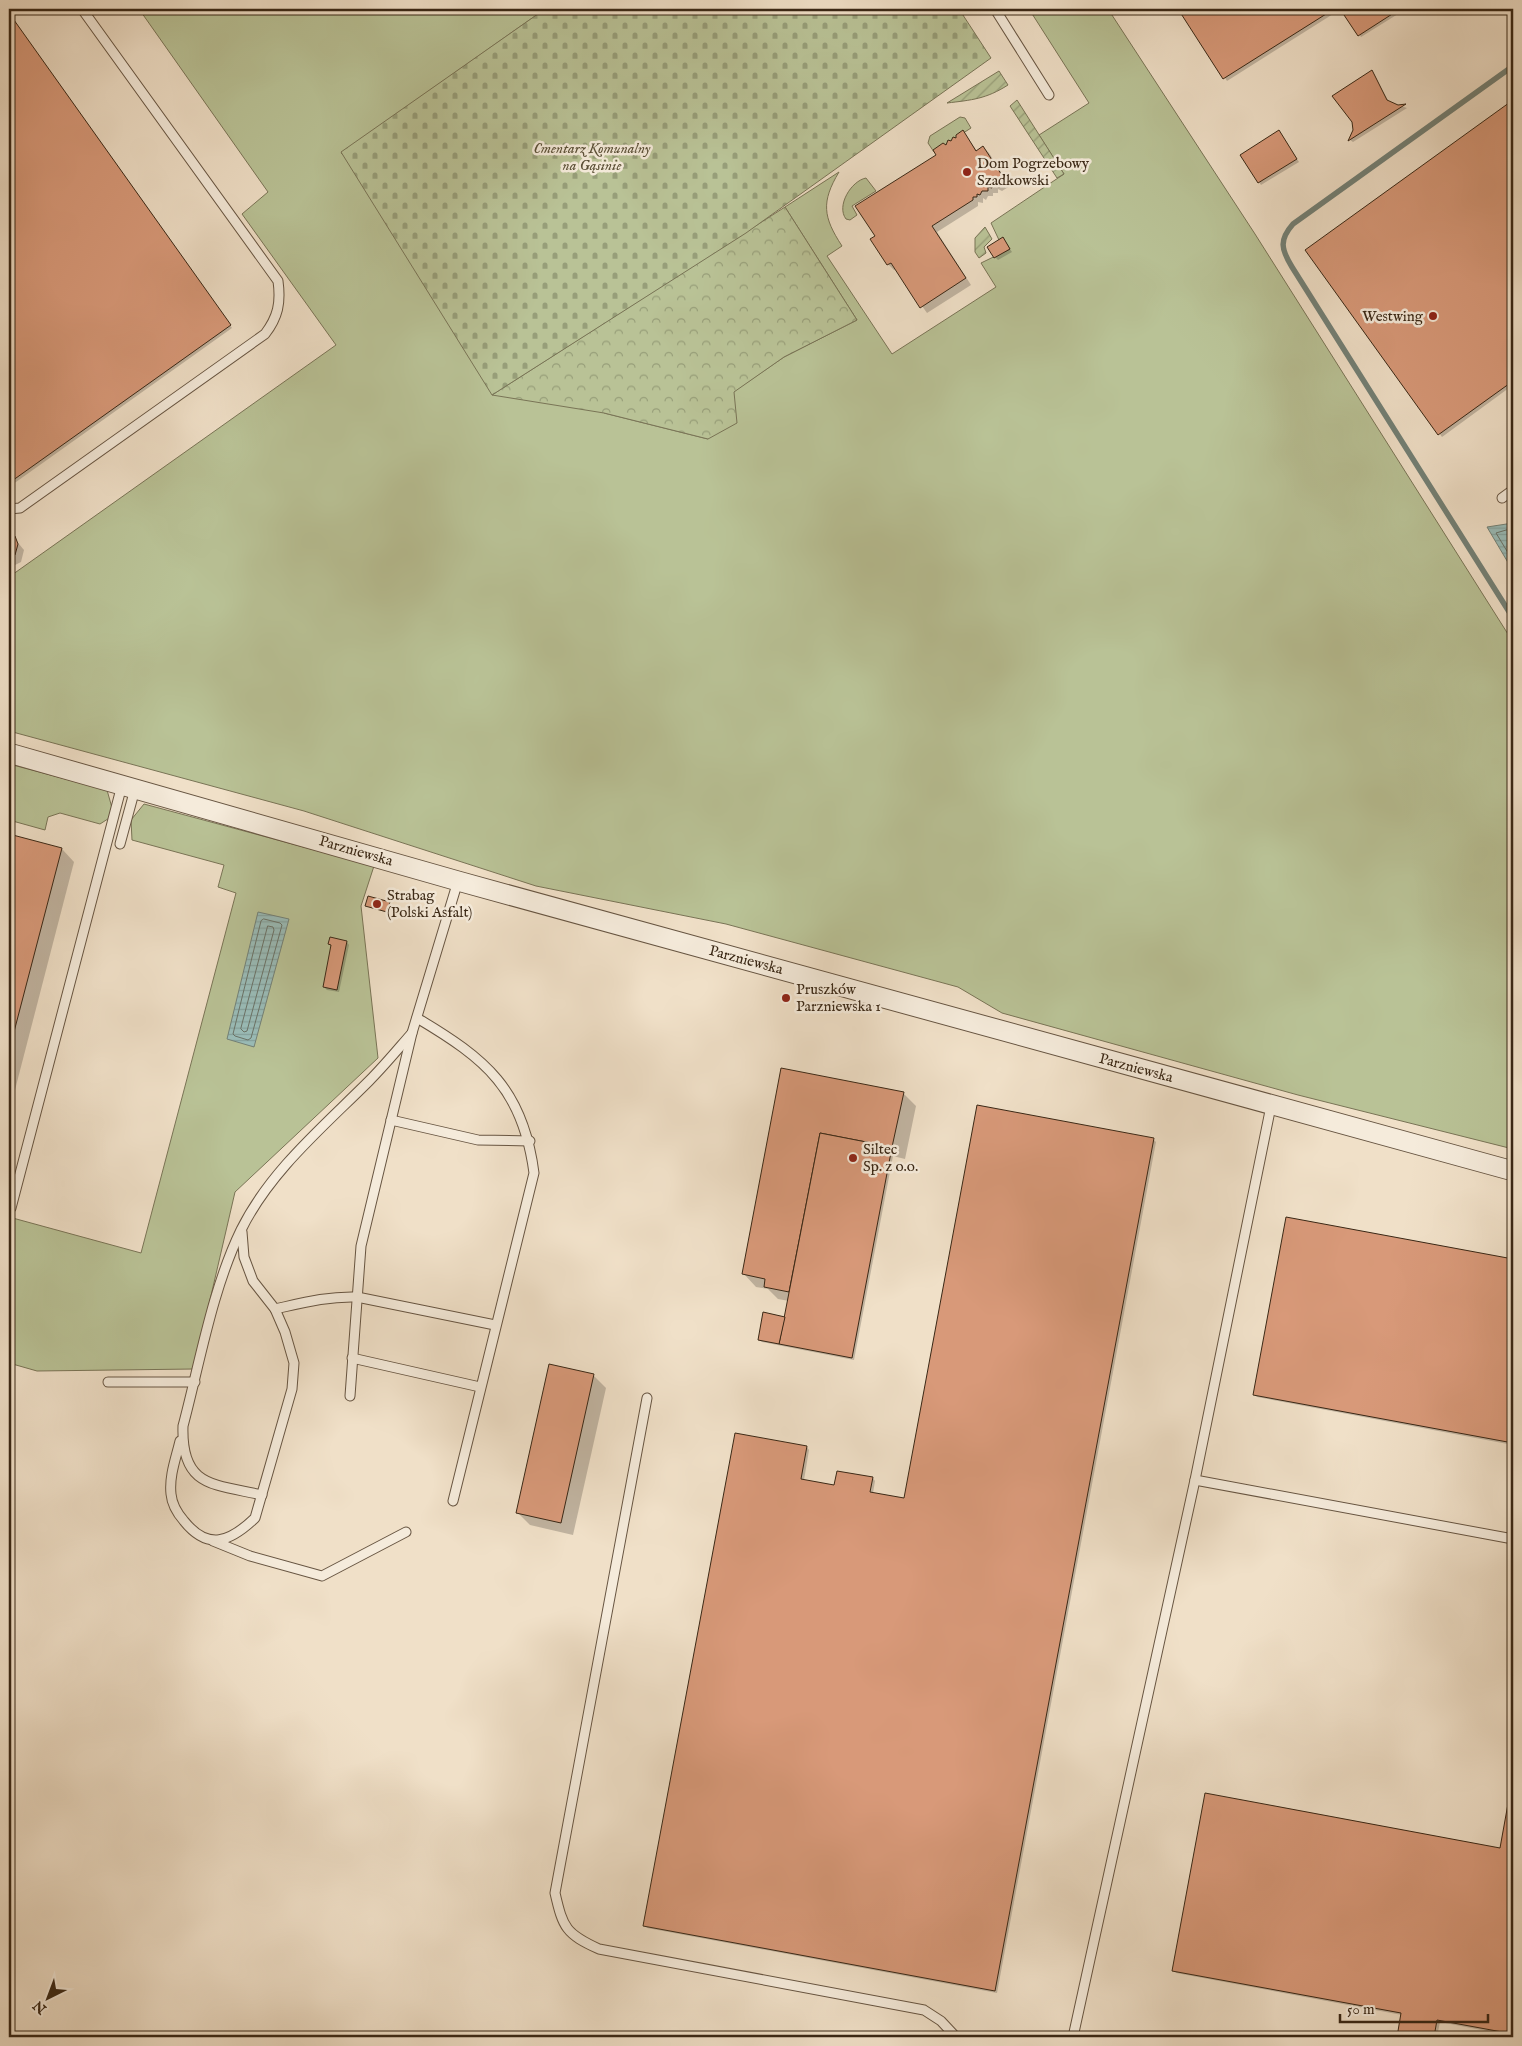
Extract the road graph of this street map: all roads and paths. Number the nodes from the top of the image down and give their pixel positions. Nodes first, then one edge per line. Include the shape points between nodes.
1 (82, 9) edge
2 (995, 9) edge
3 (1049, 95) dead end
4 (1513, 490) edge
5 (1502, 498) dead end
6 (9, 509) edge
7 (9, 753) edge
8 (129, 787) junction
9 (120, 844) dead end
10 (458, 880) junction
11 (417, 1018) junction
12 (412, 1033) junction
13 (1271, 1106) junction
14 (391, 1120) junction
15 (530, 1141) junction
16 (1513, 1171) edge
17 (9, 1207) edge
18 (242, 1229) junction
19 (357, 1297) junction
20 (274, 1309) junction
21 (495, 1325) junction
22 (352, 1358) junction
23 (108, 1382) dead end
24 (195, 1382) junction
25 (480, 1387) junction
26 (350, 1396) dead end
27 (647, 1398) dead end
28 (183, 1426) junction
29 (1195, 1480) junction
30 (262, 1495) junction
31 (452, 1501) dead end
32 (406, 1532) dead end
33 (1513, 1539) edge
34 (212, 1541) junction
35 (956, 2037) edge
36 (1073, 2037) edge

1 - 6 lane via 278,282 279,308 265,334 20,508
2 - 3 lane
4 - 5 lane
7 - 8 street, Parzniewska
8 - 9 lane
8 - 10 street, Parzniewska
8 - 17 lane
10 - 11 lane
10 - 13 street, Parzniewska
11 - 12 lane
11 - 15 lane via 458,1042 481,1061 507,1094
12 - 14 lane
12 - 18 lane via 371,1079 306,1142 260,1198
13 - 16 street, Parzniewska
13 - 29 lane
14 - 15 lane via 478,1140
14 - 19 lane via 361,1246
15 - 21 lane via 534,1173
18 - 20 lane via 244,1257 253,1281
18 - 24 lane via 224,1270
19 - 20 lane via 340,1296
19 - 21 lane
19 - 22 lane
20 - 30 lane via 294,1363 292,1389
21 - 25 lane
22 - 25 lane
22 - 26 lane
23 - 24 lane
24 - 28 lane
25 - 31 lane
27 - 35 lane via 555,1893 561,1921 579,1939 599,1949 924,2010 941,2021
28 - 30 lane via 182,1448 190,1469 200,1478 216,1485
28 - 34 lane via 171,1478 175,1511 202,1538
29 - 33 lane
29 - 36 lane
30 - 34 lane via 255,1518 243,1530 228,1538
32 - 34 lane via 322,1576 250,1556

